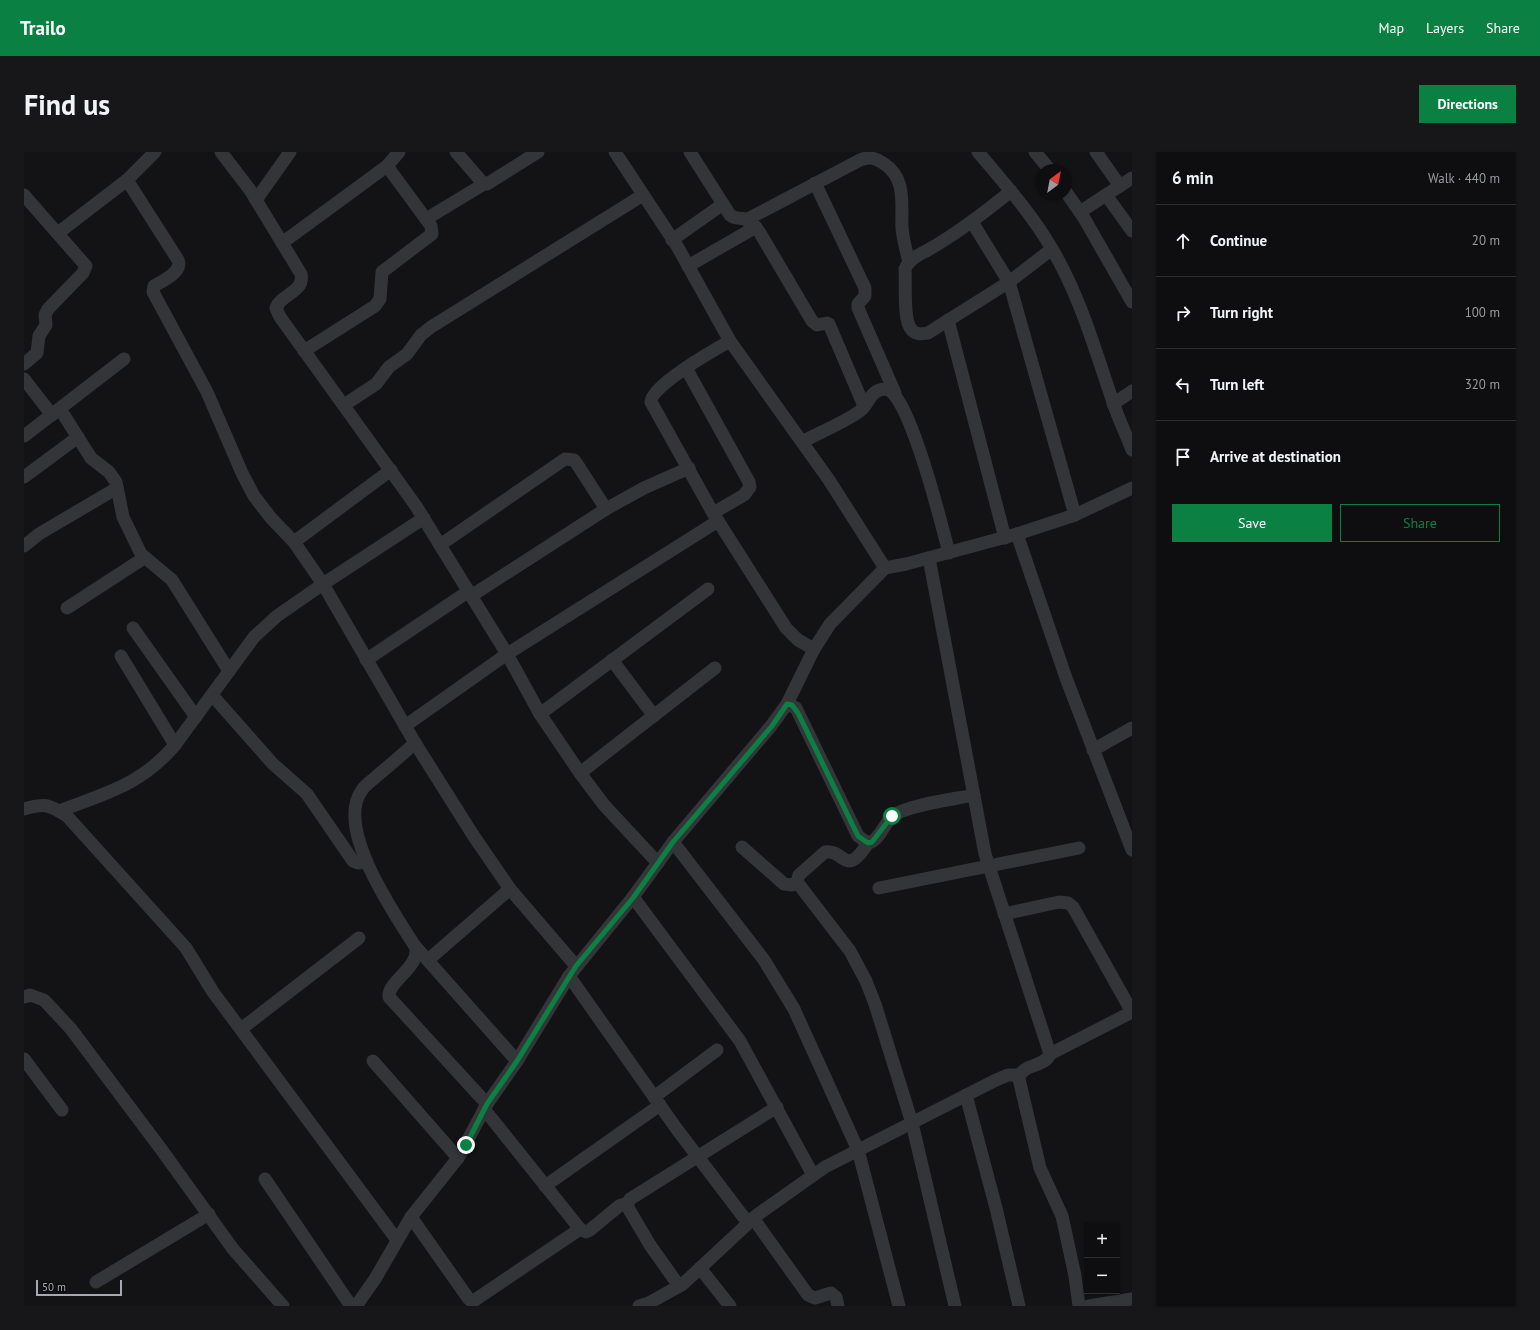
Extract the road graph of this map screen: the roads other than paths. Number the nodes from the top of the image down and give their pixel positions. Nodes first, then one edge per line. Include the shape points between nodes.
1 (155, 152) edge
2 (221, 152) edge
3 (290, 152) edge
4 (399, 152) edge
5 (456, 152) edge
6 (538, 152) edge
7 (615, 152) edge
8 (690, 152) edge
9 (978, 152) edge
10 (1036, 152) edge
11 (1096, 152) edge
12 (1045, 164) edge
13 (386, 166) junction
14 (1132, 178) edge
15 (127, 180) junction
16 (815, 183) junction
17 (484, 184) junction
18 (1120, 186) junction
19 (1011, 191) junction
20 (24, 195) edge
21 (643, 195) junction
22 (1106, 195) junction
23 (256, 200) junction
24 (1072, 200) edge
25 (723, 204) junction
26 (1080, 212) junction
27 (426, 219) junction
28 (972, 222) junction
29 (751, 223) junction
30 (1132, 231) edge
31 (58, 233) junction
32 (672, 240) junction
33 (282, 243) junction
34 (1052, 249) junction
35 (909, 262) junction
36 (688, 266) junction
37 (1009, 282) junction
38 (1132, 302) edge
39 (948, 320) junction
40 (730, 341) junction
41 (304, 350) junction
42 (124, 359) dead end
43 (24, 364) edge
44 (686, 368) junction
45 (24, 379) edge
46 (1132, 391) edge
47 (895, 393) junction
48 (1113, 404) junction
49 (344, 405) junction
50 (864, 406) junction
51 (56, 412) junction
52 (24, 436) edge
53 (78, 437) junction
54 (802, 442) junction
55 (1132, 450) edge
56 (689, 468) junction
57 (391, 470) junction
58 (24, 477) edge
59 (117, 488) junction
60 (1132, 488) edge
61 (606, 508) junction
62 (1075, 515) junction
63 (715, 517) junction
64 (424, 518) junction
65 (1011, 536) junction
66 (294, 542) junction
67 (440, 545) junction
68 (24, 546) edge
69 (949, 553) junction
70 (144, 558) junction
71 (929, 558) junction
72 (884, 568) junction
73 (323, 584) junction
74 (708, 589) dead end
75 (470, 593) junction
76 (67, 608) dead end
77 (133, 628) dead end
78 (814, 649) junction
79 (507, 654) junction
80 (121, 656) dead end
81 (366, 660) junction
82 (612, 660) junction
83 (715, 668) dead end
84 (229, 671) junction
85 (212, 695) junction
86 (787, 704) junction
87 (540, 714) junction
88 (654, 716) junction
89 (196, 718) junction
90 (405, 726) junction
91 (1132, 728) edge
92 (415, 743) junction
93 (175, 745) junction
94 (1093, 750) junction
95 (580, 773) junction
96 (974, 795) junction
97 (24, 809) edge
98 (59, 811) junction
99 (1127, 822) edge
100 (673, 842) junction
101 (868, 843) junction
102 (742, 847) dead end
103 (1079, 848) dead end
104 (1132, 850) edge
105 (367, 862) junction
106 (658, 863) junction
107 (989, 866) junction
108 (797, 882) junction
109 (879, 888) dead end
110 (510, 889) junction
111 (633, 898) junction
112 (1004, 914) junction
113 (359, 938) dead end
114 (415, 946) junction
115 (428, 960) junction
116 (572, 971) junction
117 (24, 997) edge
118 (1132, 1012) edge
119 (241, 1029) junction
120 (717, 1050) dead end
121 (1050, 1054) junction
122 (24, 1059) edge
123 (373, 1061) dead end
124 (517, 1061) junction
125 (1019, 1075) junction
126 (966, 1095) junction
127 (657, 1101) junction
128 (485, 1106) junction
129 (777, 1107) junction
130 (62, 1110) dead end
131 (912, 1123) junction
132 (858, 1150) junction
133 (698, 1157) junction
134 (458, 1158) junction
135 (813, 1176) junction
136 (265, 1178) dead end
137 (545, 1186) junction
138 (628, 1206) junction
139 (209, 1214) junction
140 (411, 1218) junction
141 (751, 1220) junction
142 (580, 1230) junction
143 (397, 1240) junction
144 (700, 1268) junction
145 (96, 1282) dead end
146 (679, 1286) junction
147 (1132, 1299) edge
148 (283, 1306) edge
149 (351, 1306) edge
150 (356, 1306) edge
151 (639, 1306) edge
152 (730, 1306) edge
153 (838, 1306) edge
154 (899, 1306) edge
155 (954, 1306) edge
156 (1019, 1306) edge
157 (1080, 1306) edge
158 (1089, 1306) edge

1 - 15 street
2 - 23 street
3 - 23 street
4 - 13 street
5 - 17 street
6 - 17 street via 490,183
7 - 21 street
8 - 25 street
9 - 19 street
10 - 12 street
11 - 18 street
13 - 27 street
13 - 33 street
14 - 18 street
15 - 31 street
15 - 66 street via 180,263 175,272 154,286 153,292 207,392 254,496
16 - 29 street
16 - 35 street via 865,158 878,159 885,164 896,176 900,186 903,235
16 - 47 street via 865,288 865,296 858,304 858,308
17 - 27 street
18 - 22 street
19 - 28 street
19 - 34 street
20 - 31 street
21 - 32 street
21 - 49 street via 431,327 407,354 389,367 376,384
22 - 26 street
22 - 30 street
23 - 33 street
24 - 26 street
25 - 29 street via 734,218
25 - 32 street
26 - 38 street
27 - 41 street via 432,226 432,234 382,272 378,302
28 - 35 street
28 - 37 street
29 - 36 street
29 - 50 street via 812,321 817,325 829,324
31 - 43 street via 84,263 85,270 48,309 45,315 46,325 39,336 37,353
32 - 36 street
33 - 41 street via 302,279 298,287 277,304 276,308
34 - 37 street
34 - 48 street via 1086,323
35 - 39 street via 905,270 907,322 910,328 920,334 928,333
36 - 40 street
37 - 39 street
37 - 62 street
39 - 65 street
40 - 44 street
40 - 54 street
41 - 49 street
42 - 51 street
44 - 56 street via 659,389 651,400
44 - 63 street via 750,487 744,495
45 - 51 street
46 - 48 street
47 - 50 street via 884,388 873,393
47 - 69 street via 924,460
48 - 55 street
49 - 57 street
50 - 54 street via 858,412
51 - 52 street
51 - 53 street
53 - 58 street
53 - 59 street via 91,458 113,477
54 - 72 street
56 - 61 street
56 - 63 street
57 - 64 street
57 - 66 street
59 - 68 street via 39,534
59 - 70 street via 122,516
60 - 62 street
61 - 67 street via 577,464 569,458
61 - 75 street
62 - 65 street
63 - 78 street via 786,628 798,640
63 - 79 street
64 - 67 street
64 - 73 street
65 - 69 street
65 - 94 street
66 - 73 street
67 - 75 street
69 - 71 street
70 - 76 street
70 - 84 street via 172,580
71 - 72 street
71 - 96 street
72 - 78 street via 830,624
73 - 81 street
73 - 84 street via 277,616 254,637
74 - 82 street
75 - 79 street
75 - 81 street
77 - 89 street
78 - 86 street
79 - 87 street
79 - 90 street
80 - 93 street
81 - 90 street
82 - 87 street
82 - 88 street
83 - 88 street
84 - 85 street
85 - 89 street
85 - 105 street via 280,772 307,794 353,861
86 - 100 street via 772,726
86 - 101 street via 796,708 858,836
87 - 95 street
88 - 95 street
89 - 93 street
90 - 92 street
91 - 94 street
92 - 105 street via 362,789 356,800 355,829
92 - 110 street via 472,835
93 - 98 street via 165,758 147,773 127,785
94 - 99 street
95 - 106 street via 604,805
96 - 101 street via 898,812 888,821 877,838
96 - 107 street
97 - 98 street via 42,804
98 - 119 street via 67,816 186,948 213,992
99 - 104 street
100 - 106 street
100 - 132 street via 779,984 794,1009
101 - 108 street via 856,859 850,861 825,852 799,875
102 - 108 street via 784,884 792,885
103 - 107 street
105 - 114 street
106 - 111 street
107 - 109 street
107 - 112 street
108 - 131 street via 850,951 866,981
110 - 115 street
110 - 116 street
111 - 116 street
111 - 129 street via 740,1041
112 - 118 street via 1059,902 1068,903 1073,907
112 - 121 street
113 - 119 street
114 - 115 street
114 - 128 street via 415,959 391,990 389,998
115 - 124 street
116 - 124 street
116 - 127 street
117 - 139 street via 38,997 44,1000 71,1029
118 - 121 street
119 - 143 street
120 - 127 street
121 - 125 street via 1046,1060
122 - 130 street
123 - 134 street
124 - 128 street
125 - 126 street via 1008,1075
125 - 157 street via 1040,1168 1062,1216
126 - 131 street
126 - 156 street
127 - 133 street
127 - 137 street
128 - 134 street
128 - 137 street
129 - 133 street
129 - 135 street
131 - 132 street
131 - 155 street
132 - 135 street
132 - 154 street
133 - 138 street via 630,1199
133 - 141 street
134 - 140 street
135 - 141 street
136 - 149 street
137 - 142 street
138 - 142 street via 622,1204 586,1232
138 - 146 street via 650,1245
139 - 145 street
139 - 148 street via 233,1249
140 - 142 street via 472,1302
140 - 143 street
141 - 144 street
141 - 153 street via 808,1295 815,1298 831,1293 836,1296
143 - 150 street
144 - 146 street
144 - 152 street
146 - 151 street
147 - 158 street

